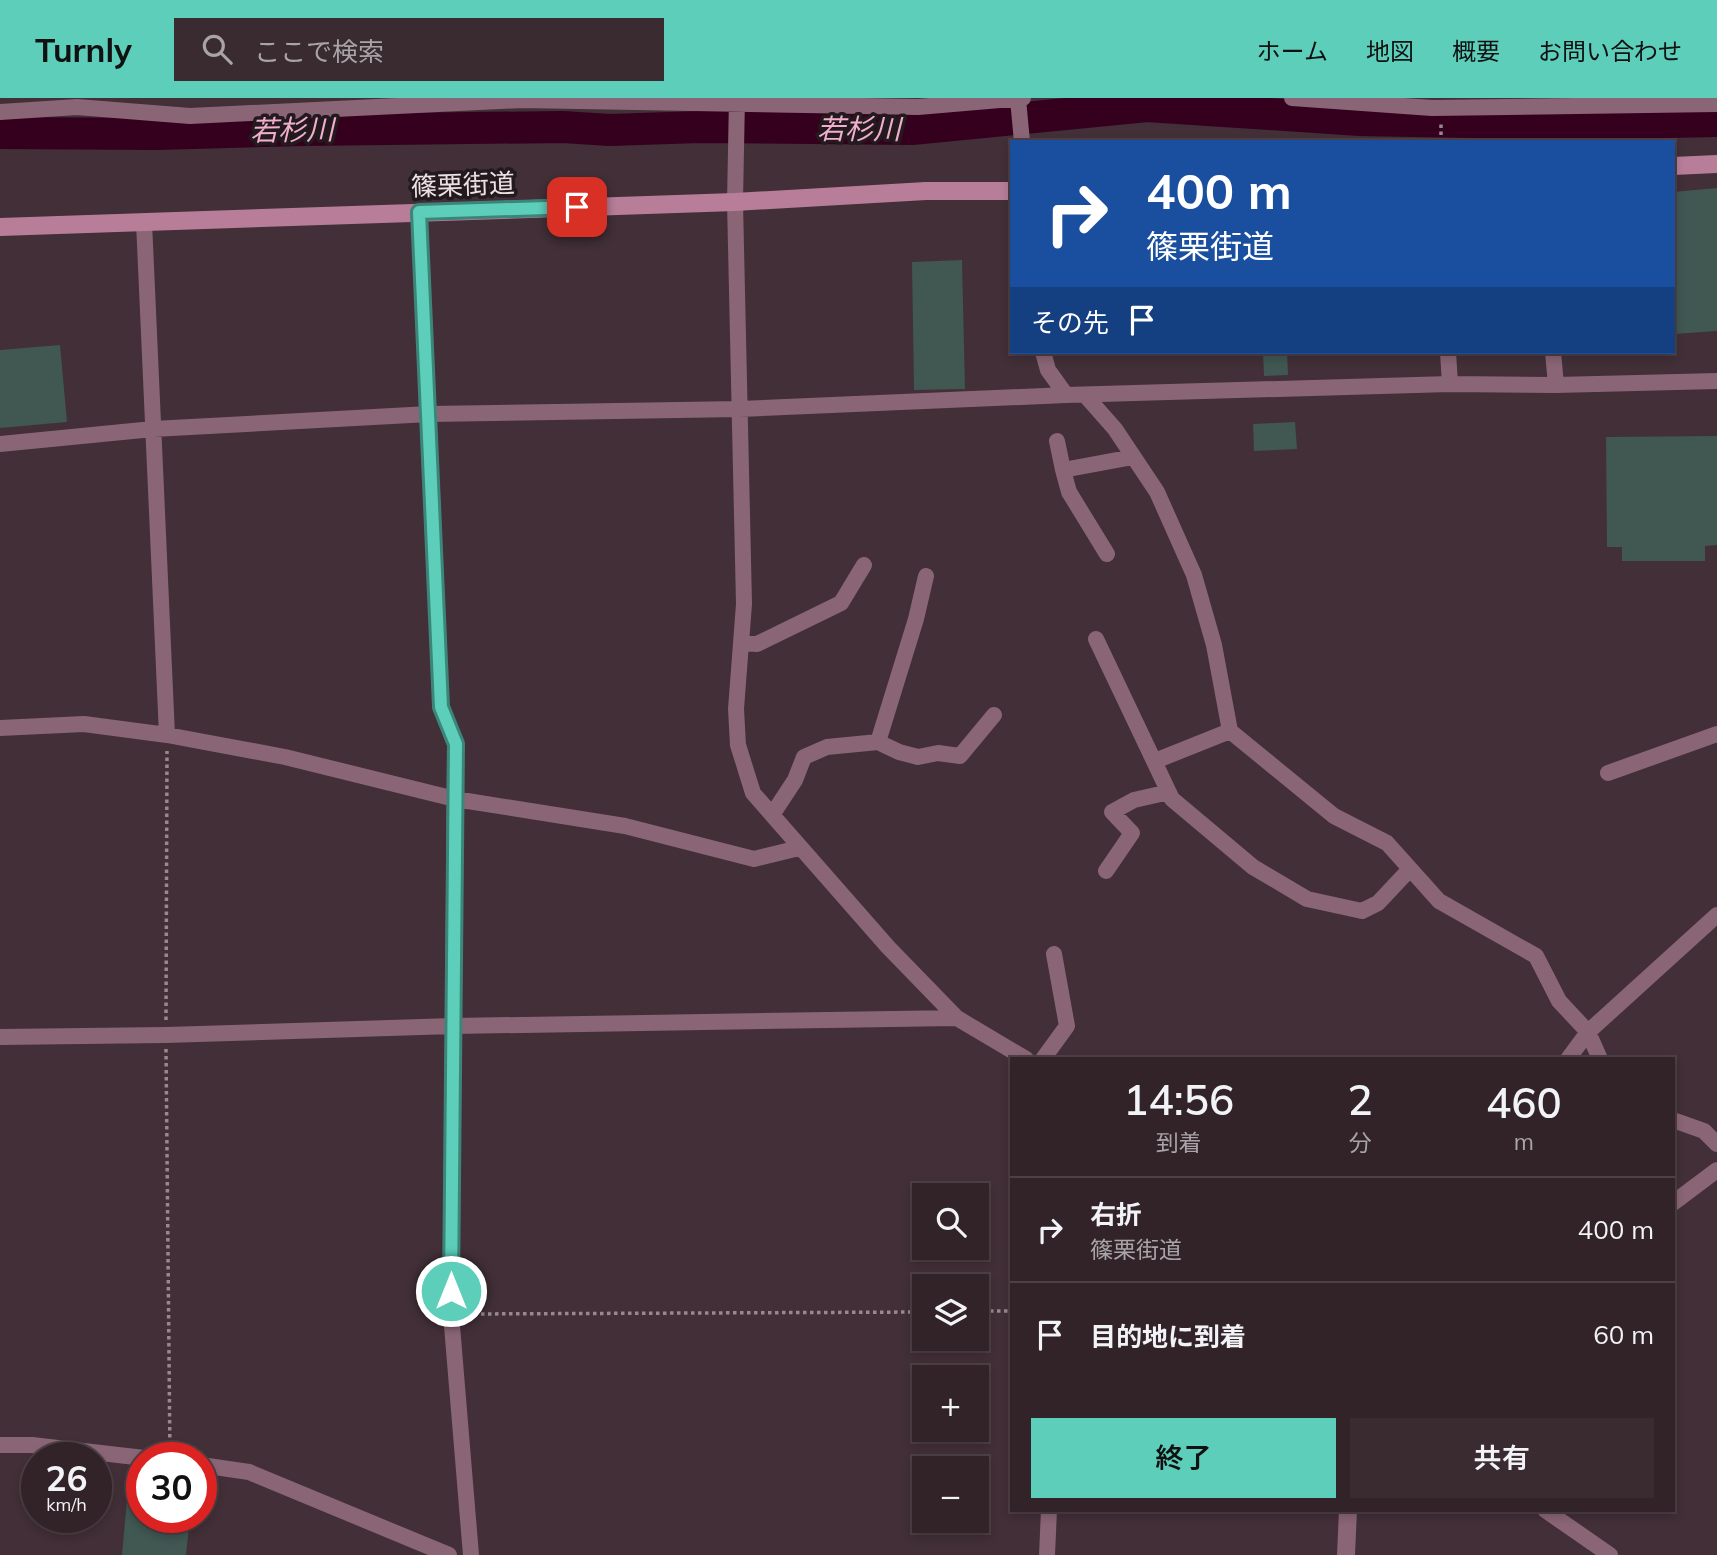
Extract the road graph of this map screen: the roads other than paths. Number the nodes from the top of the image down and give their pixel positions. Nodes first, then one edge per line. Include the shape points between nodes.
1 (1021, 98) edge
2 (1292, 98) edge
3 (1316, 99) edge
4 (737, 101) edge
5 (1634, 101) edge
6 (1717, 104) edge
7 (0, 111) edge
8 (1022, 140) edge
9 (1717, 164) edge
10 (1675, 166) edge
11 (1010, 191) edge
12 (735, 202) junction
13 (419, 212) junction
14 (144, 222) junction
15 (0, 227) edge
16 (1044, 354) edge
17 (1448, 354) edge
18 (1553, 354) edge
19 (1717, 381) edge
20 (1450, 384) junction
21 (1556, 385) junction
22 (1066, 395) junction
23 (1084, 395) junction
24 (740, 409) junction
25 (429, 414) junction
26 (153, 429) junction
27 (1057, 441) dead end
28 (0, 444) edge
29 (1133, 457) junction
30 (1063, 470) junction
31 (1107, 554) dead end
32 (864, 565) dead end
33 (926, 576) dead end
34 (1096, 639) dead end
35 (741, 643) junction
36 (993, 715) dead end
37 (0, 728) edge
38 (1230, 731) junction
39 (1717, 734) edge
40 (167, 735) junction
41 (878, 742) junction
42 (1155, 761) junction
43 (1608, 773) dead end
44 (1169, 792) junction
45 (455, 799) junction
46 (772, 815) junction
47 (799, 848) junction
48 (1410, 869) junction
49 (1106, 871) dead end
50 (1717, 915) edge
51 (1054, 954) dead end
52 (957, 1017) junction
53 (453, 1026) junction
54 (1588, 1032) junction
55 (0, 1037) edge
56 (1023, 1057) edge
57 (1044, 1057) edge
58 (1569, 1057) edge
59 (1599, 1057) edge
60 (1675, 1121) edge
61 (1717, 1144) edge
62 (1717, 1170) edge
63 (1675, 1202) edge
64 (0, 1445) edge
65 (126, 1456) edge
66 (217, 1467) edge
67 (1049, 1512) edge
68 (1348, 1512) edge
69 (1548, 1512) edge
70 (449, 1555) edge
71 (471, 1555) edge
72 (1047, 1555) edge
73 (1346, 1555) edge
74 (1609, 1555) edge

1 - 4 street via 918,107
1 - 8 street
2 - 3 street
3 - 5 street via 1432,108
4 - 7 street via 521,100 190,116 77,107
4 - 12 street
5 - 6 street
9 - 10 main road
11 - 12 main road, 篠栗街道
12 - 13 main road, 篠栗街道
12 - 24 street
13 - 14 main road, 篠栗街道
13 - 25 street
14 - 15 main road, 篠栗街道
14 - 26 street
16 - 22 street via 1048,370
17 - 20 street
18 - 21 street
19 - 21 street
20 - 21 street
20 - 23 street
22 - 23 street
22 - 24 street
23 - 29 street
24 - 25 street
24 - 35 street
25 - 26 street
25 - 45 street via 441,707 456,744
26 - 28 street
26 - 40 street
27 - 30 street
29 - 30 street
29 - 38 street via 1157,492 1194,575 1214,645
30 - 31 street via 1069,492
32 - 35 street via 841,603 757,645
33 - 41 street
34 - 42 street
35 - 46 street via 738,745 753,793
36 - 41 street via 960,756 938,753 918,757
37 - 40 street via 84,724
38 - 42 street
38 - 48 street via 1334,816 1387,843
39 - 43 street
40 - 45 street via 285,757
41 - 46 street via 827,747 804,757
42 - 44 street
44 - 48 street via 1253,867 1307,899 1362,911 1378,904
44 - 49 street via 1134,800 1112,812 1132,833
45 - 47 street via 625,826 754,859
45 - 53 street
46 - 47 street
47 - 52 street
48 - 54 street via 1439,901 1536,956 1559,1001
50 - 54 street
51 - 57 street via 1067,1026
52 - 53 street
52 - 56 street
53 - 55 street
53 - 71 street via 451,1314
54 - 58 street
54 - 59 street
60 - 61 street via 1704,1131
62 - 63 street
64 - 65 street
66 - 70 street via 249,1472
67 - 72 street
68 - 73 street
69 - 74 street

